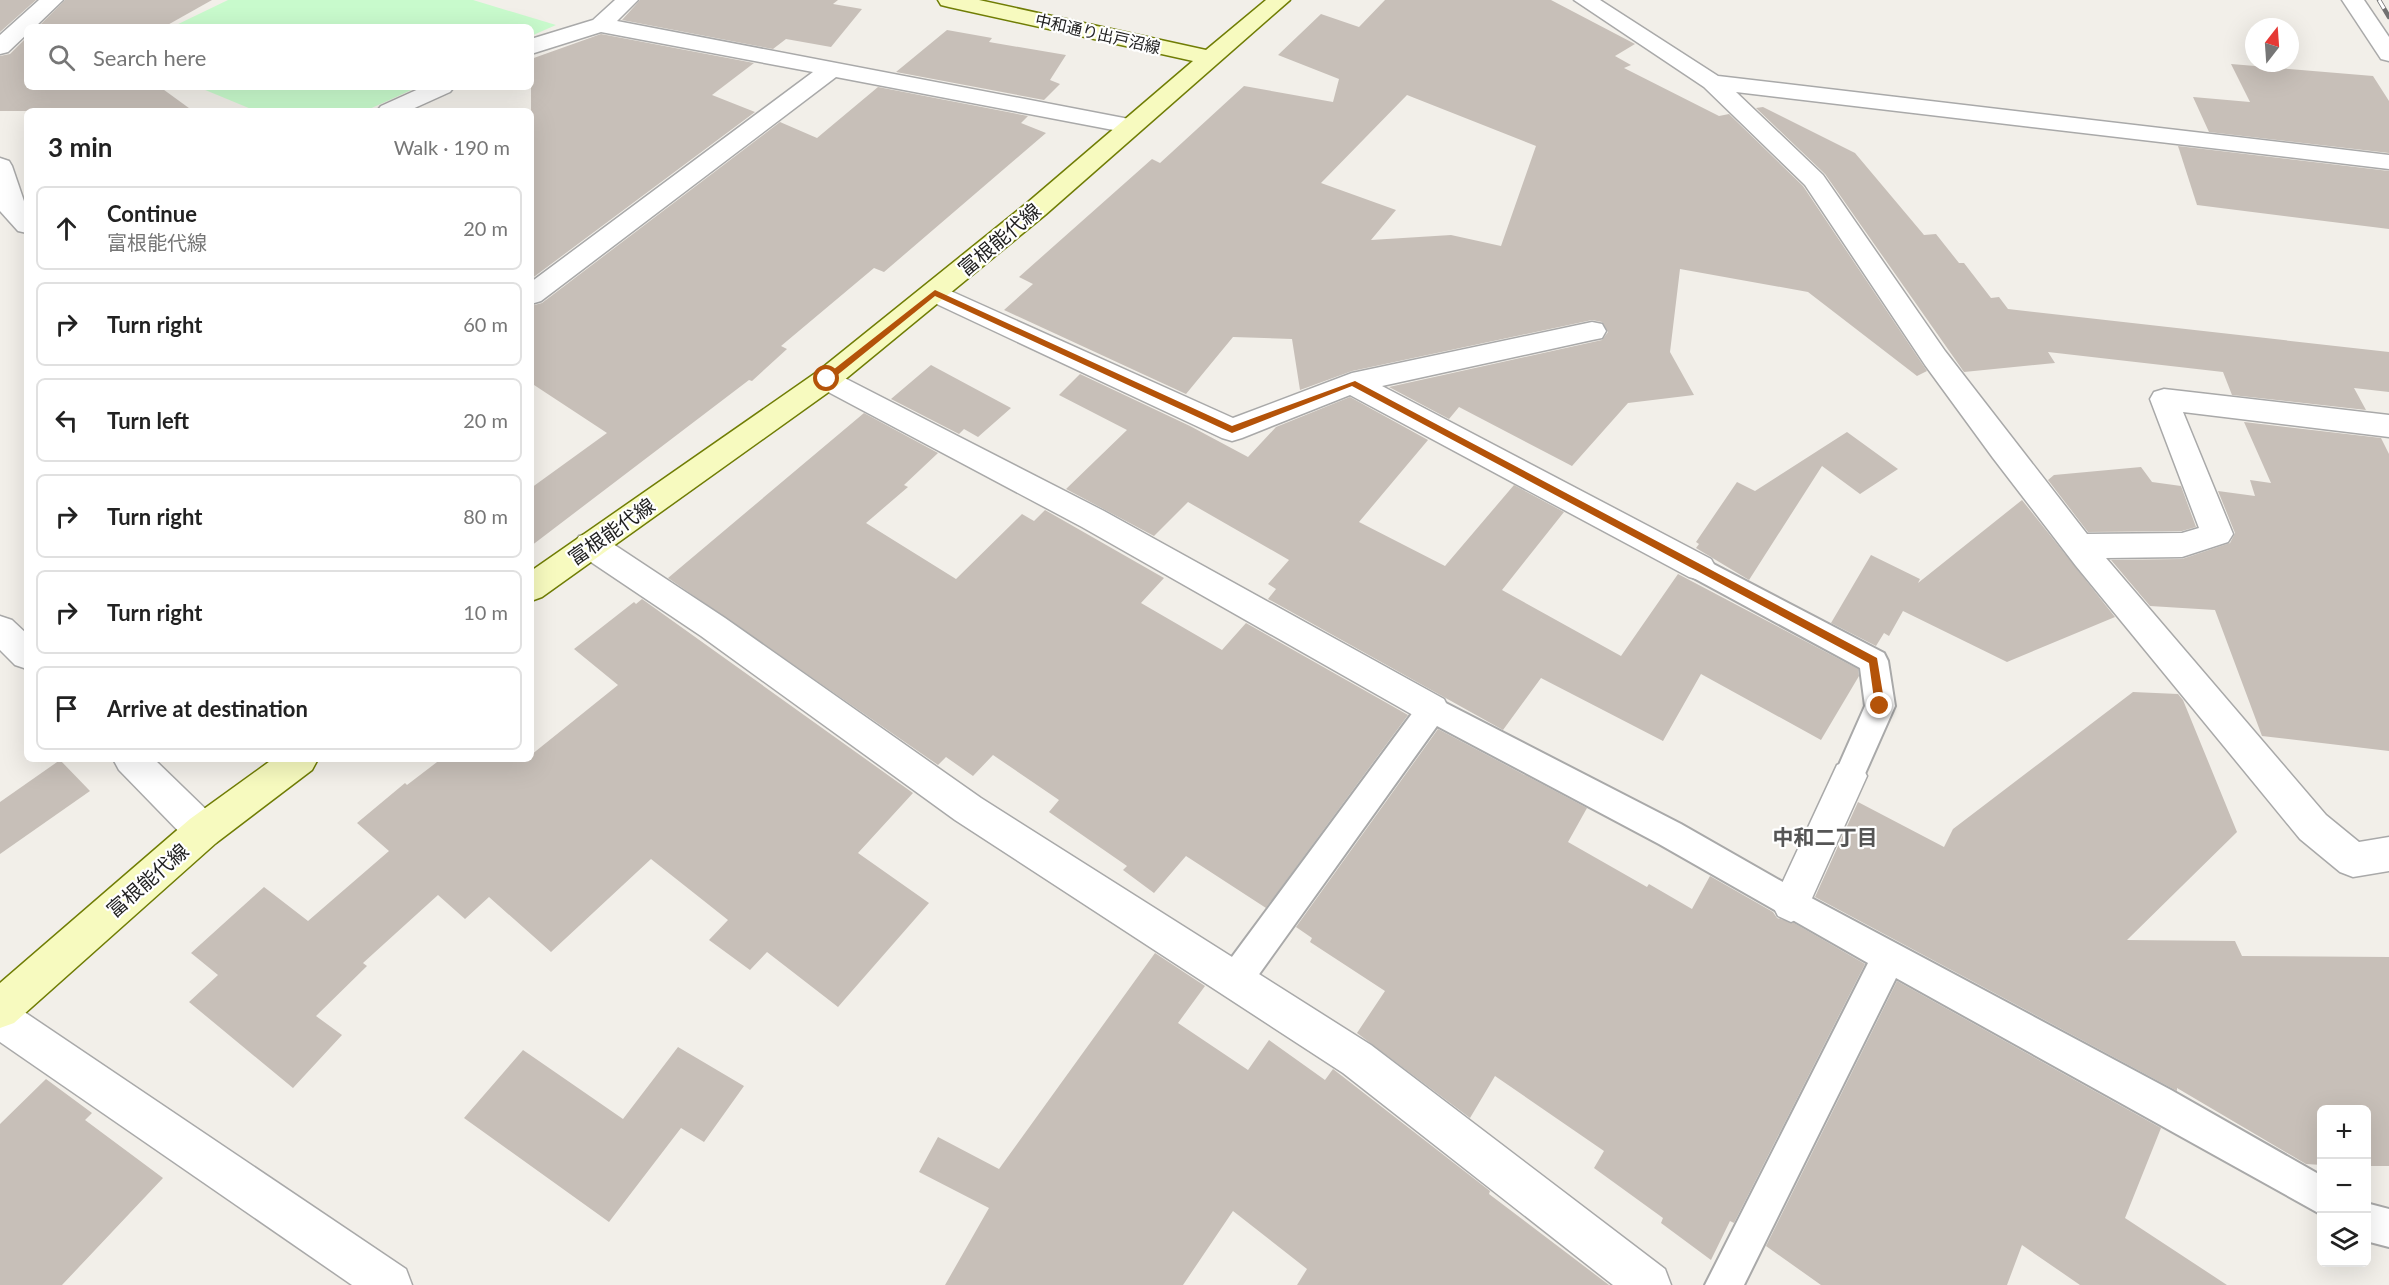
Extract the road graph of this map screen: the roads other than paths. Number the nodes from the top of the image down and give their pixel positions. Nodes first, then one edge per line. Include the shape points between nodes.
1 (52, 0) edge
2 (627, 0) edge
3 (949, 0) edge
4 (1280, 0) edge
5 (1586, 0) edge
6 (2353, 0) edge
7 (25, 24) edge
8 (24, 25) edge
9 (601, 25) junction
10 (534, 46) edge
11 (0, 47) edge
12 (2389, 54) edge
13 (1211, 58) junction
14 (829, 71) junction
15 (1712, 82) junction
16 (435, 90) edge
17 (396, 108) edge
18 (1129, 126) junction
19 (2389, 162) edge
20 (0, 166) edge
21 (24, 222) edge
22 (534, 293) edge
23 (935, 293) junction
24 (1592, 330) dead end
25 (827, 379) junction
26 (1352, 383) junction
27 (2389, 426) edge
28 (590, 545) junction
29 (2078, 546) junction
30 (1700, 568) joint
31 (534, 586) edge
32 (0, 629) edge
33 (24, 652) edge
34 (1432, 709) junction
35 (133, 762) edge
36 (296, 762) edge
37 (1849, 776) joint
38 (203, 831) junction
39 (2389, 854) edge
40 (1791, 904) junction
41 (1889, 957) junction
42 (1235, 980) junction
43 (0, 1009) edge
44 (0, 1019) edge
45 (2317, 1194) edge
46 (2371, 1223) edge
47 (2389, 1228) edge
48 (390, 1285) edge
49 (1649, 1285) edge
50 (1724, 1285) edge

1 - 7 street
2 - 9 street
3 - 13 main road, 中和通り出戸沼線
4 - 13 main road, 富根能代線
5 - 15 street
6 - 12 street
8 - 11 street
9 - 10 street
9 - 14 street
13 - 18 main road, 富根能代線
14 - 18 street
14 - 22 street
15 - 19 street
15 - 29 street via 1814,180 1935,358
16 - 17 street
18 - 23 main road, 富根能代線
20 - 21 street via 13,211
23 - 25 main road, 富根能代線
23 - 26 street via 1232,430
24 - 26 street
25 - 28 main road, 富根能代線
25 - 34 street via 1093,519
26 - 30 street
27 - 29 street via 2164,399 2217,534 2182,545
28 - 31 main road, 富根能代線
28 - 42 street via 968,808
29 - 39 street via 2313,827 2353,860
30 - 37 lane via 1874,661 1880,706
32 - 33 street
34 - 40 lane via 1670,834
34 - 42 lane
35 - 38 street
36 - 38 main road, 富根能代線
37 - 40 street
38 - 43 main road, 富根能代線
40 - 41 lane
41 - 45 lane
41 - 50 lane
42 - 49 street via 1357,1059
44 - 48 street
46 - 47 lane

